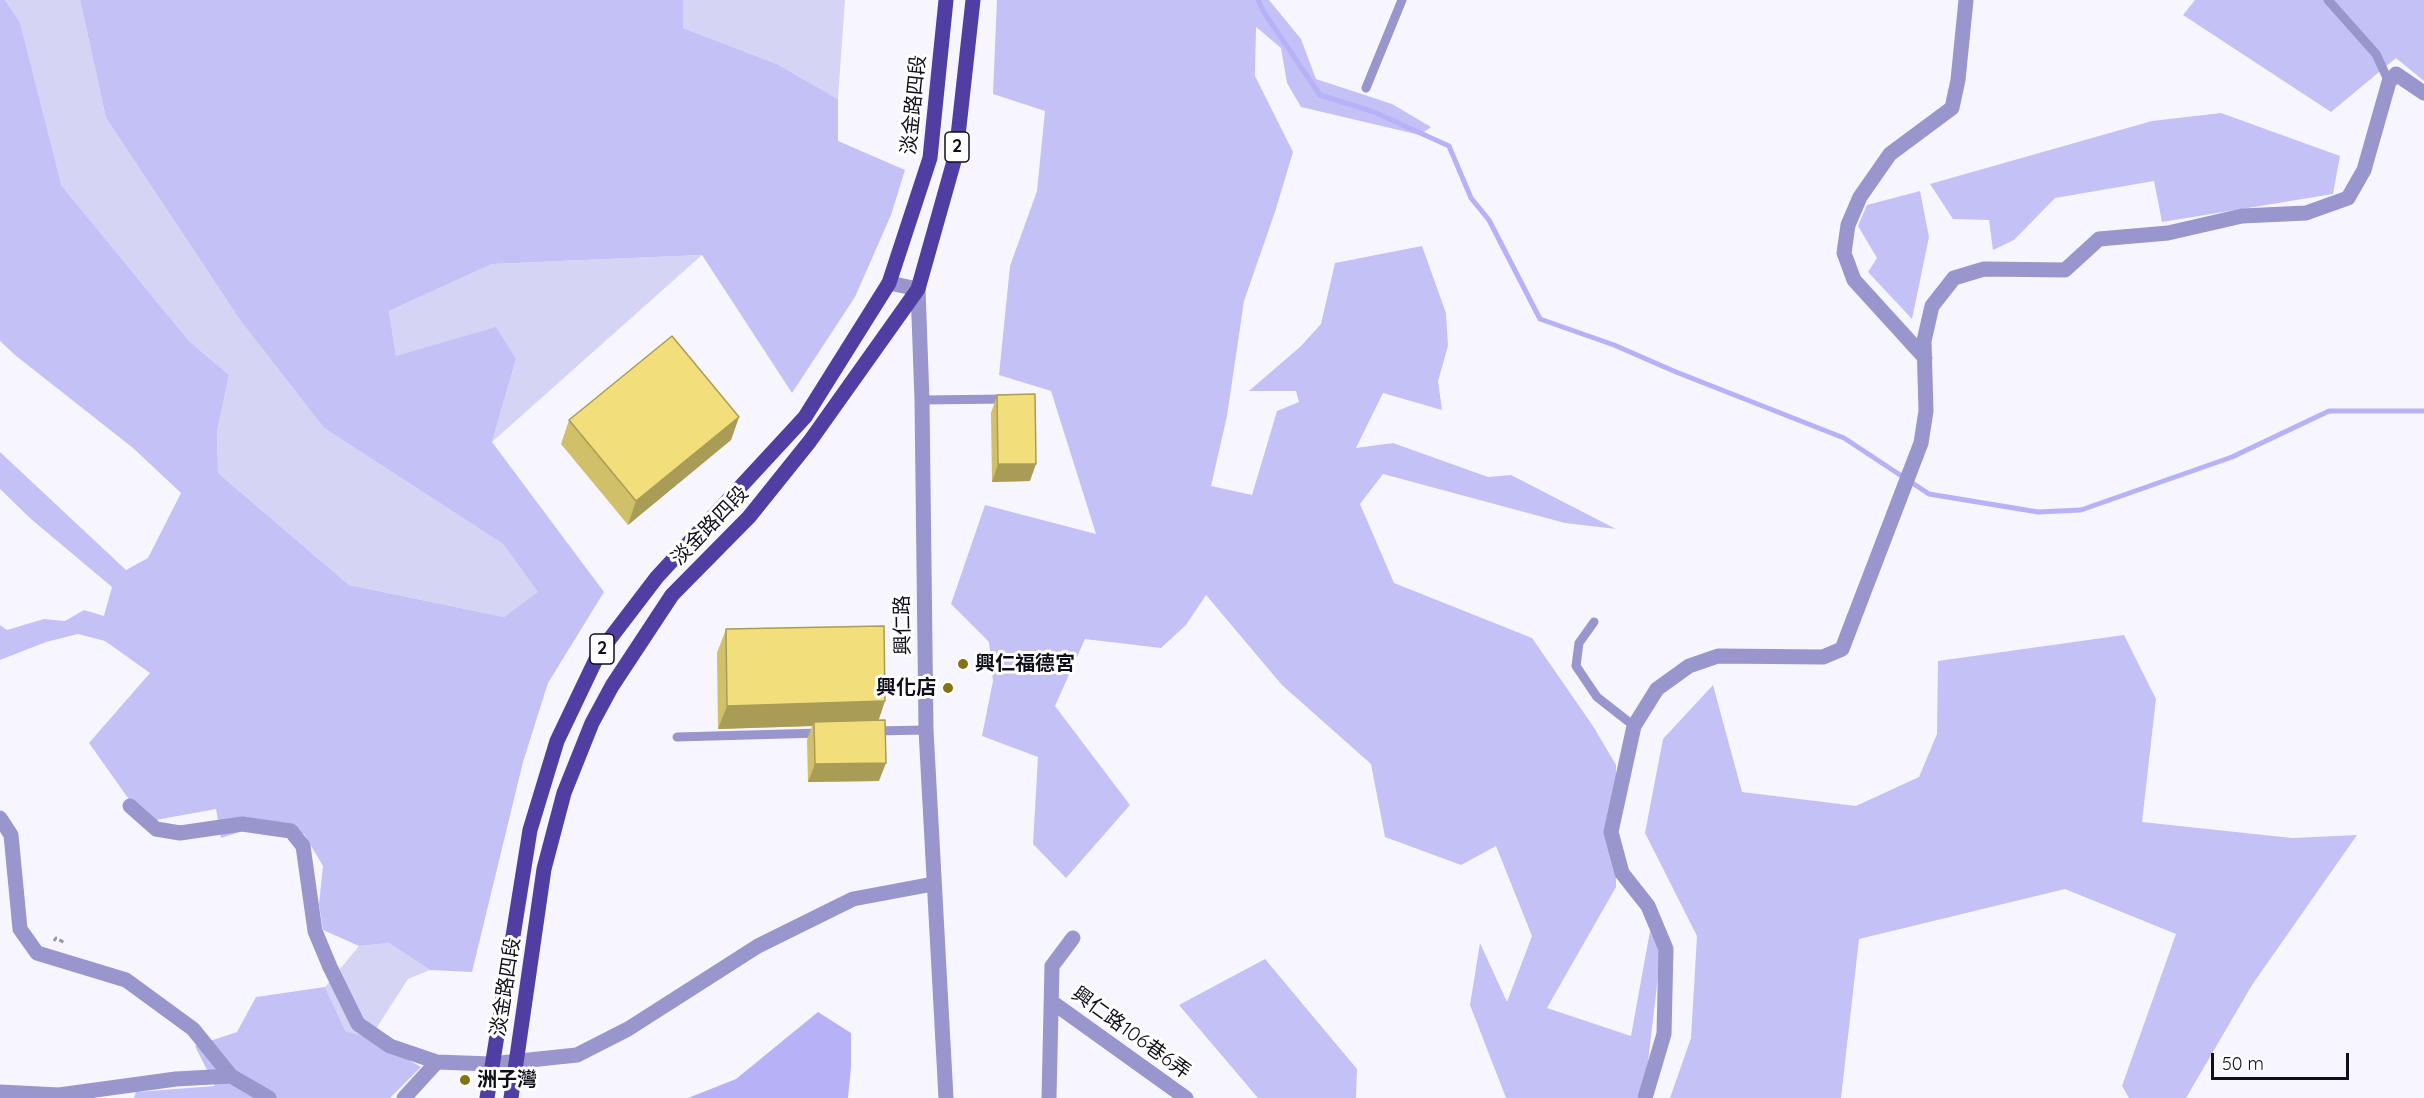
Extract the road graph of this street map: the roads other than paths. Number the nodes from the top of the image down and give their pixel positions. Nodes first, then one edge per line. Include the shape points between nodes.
1 (946, 0) edge
2 (973, 0) edge
3 (1402, 0) edge
4 (1966, 0) edge
5 (2328, 0) edge
6 (2389, 82) junction
7 (1366, 88) dead end
8 (2424, 93) edge
9 (889, 283) junction
10 (918, 289) junction
11 (1925, 358) junction
12 (922, 399) junction
13 (1018, 399) edge
14 (1594, 621) dead end
15 (1634, 726) junction
16 (926, 730) junction
17 (831, 732) edge
18 (866, 732) edge
19 (677, 737) dead end
20 (130, 806) dead end
21 (0, 818) edge
22 (933, 884) junction
23 (1073, 938) dead end
24 (1052, 1002) junction
25 (516, 1061) junction
26 (437, 1062) junction
27 (491, 1064) junction
28 (231, 1076) junction
29 (0, 1092) edge
30 (269, 1098) edge
31 (404, 1098) edge
32 (487, 1098) edge
33 (512, 1098) edge
34 (946, 1098) edge
35 (1049, 1098) edge
36 (1186, 1098) edge
37 (1645, 1098) edge

1 - 9 main road, 淡金路四段 / 2 via 930,158
2 - 10 main road, 淡金路四段 / 2 via 956,154
3 - 7 lane
4 - 11 street via 1959,80 1952,108 1890,154 1860,197 1848,225 1844,253 1854,279
5 - 6 lane via 2376,54
6 - 8 street via 2396,74
6 - 11 street via 2364,170 2348,198 2306,213 2242,216 2168,233 2100,239 2065,270 1984,269 1954,278 1932,306 1924,341
9 - 10 street
9 - 27 main road, 淡金路四段 / 2 via 805,417 657,577 599,653 557,741 530,830
10 - 12 street, 興仁路
10 - 25 main road, 淡金路四段 / 2 via 810,441 750,517 672,595 592,723 564,793 544,868
11 - 15 street via 1926,411 1920,443 1842,649 1823,657 1718,656 1689,666 1657,688
12 - 13 lane
12 - 16 street, 興仁路
14 - 15 lane via 1580,643 1576,666 1598,697
15 - 37 street via 1611,832 1622,873 1648,906 1666,949 1664,1035
16 - 18 lane
16 - 22 street, 興仁路
17 - 19 lane
20 - 26 street via 156,829 180,834 242,824 291,831 303,846 315,931 358,1024 390,1046
21 - 28 street via 11,835 20,928 37,953 126,980 193,1029
22 - 25 street via 853,899 758,946 628,1029 578,1055
22 - 34 street, 興仁路
23 - 24 street via 1052,966
24 - 35 street
24 - 36 street, 興仁路106巷6弄
25 - 27 street
25 - 33 main road, 淡金路四段 / 2
26 - 27 street
26 - 31 street
27 - 32 main road, 淡金路四段 / 2
28 - 29 street via 176,1079 59,1095
28 - 30 street

